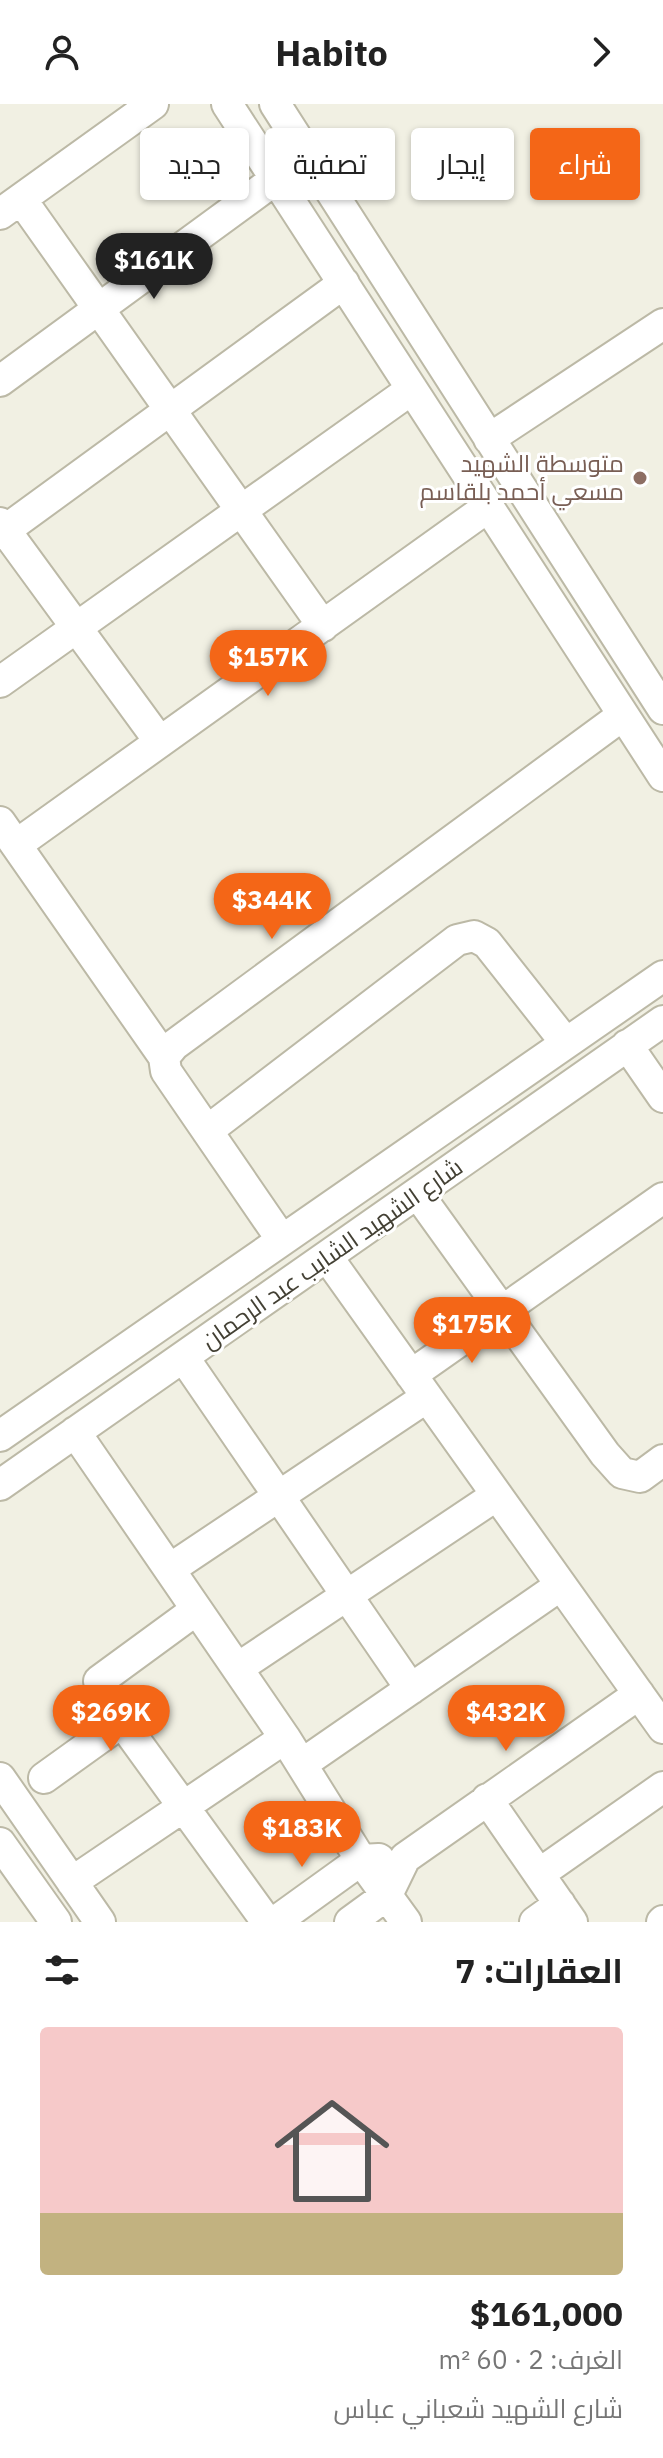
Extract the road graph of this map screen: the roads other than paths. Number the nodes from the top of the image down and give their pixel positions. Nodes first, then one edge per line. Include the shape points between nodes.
1 (227, 104) edge
2 (275, 104) edge
3 (138, 107) edge
4 (265, 162) edge
5 (265, 187) edge
6 (290, 200) edge
7 (11, 206) edge
8 (344, 283) junction
9 (99, 308) junction
10 (663, 324) edge
11 (0, 381) edge
12 (412, 389) junction
13 (169, 408) junction
14 (489, 439) junction
15 (488, 507) junction
16 (240, 509) junction
17 (2, 529) edge
18 (77, 625) junction
19 (323, 626) junction
20 (0, 682) edge
21 (663, 709) edge
22 (623, 715) junction
23 (160, 742) junction
24 (663, 776) edge
25 (8, 833) edge
26 (663, 976) edge
27 (663, 1021) edge
28 (566, 1043) junction
29 (627, 1045) junction
30 (164, 1057) junction
31 (663, 1097) edge
32 (207, 1131) junction
33 (418, 1194) junction
34 (663, 1198) edge
35 (282, 1240) junction
36 (328, 1258) junction
37 (503, 1311) junction
38 (184, 1358) junction
39 (419, 1386) junction
40 (75, 1432) junction
41 (0, 1436) edge
42 (663, 1460) edge
43 (0, 1485) edge
44 (497, 1495) junction
45 (279, 1496) junction
46 (170, 1569) junction
47 (561, 1585) junction
48 (346, 1594) junction
49 (196, 1610) junction
50 (238, 1668) junction
51 (411, 1689) junction
52 (639, 1694) junction
53 (122, 1722) junction
54 (663, 1728) edge
55 (285, 1738) junction
56 (302, 1764) junction
57 (0, 1778) edge
58 (44, 1778) dead end
59 (663, 1787) edge
60 (487, 1799) junction
61 (184, 1809) junction
62 (0, 1843) edge
63 (405, 1858) junction
64 (361, 1860) junction
65 (539, 1874) junction
66 (72, 1882) junction
67 (387, 1895) junction
68 (566, 1913) edge
69 (56, 1922) edge
70 (100, 1922) edge
71 (267, 1922) edge
72 (275, 1922) edge
73 (350, 1922) edge
74 (406, 1922) edge
75 (535, 1922) edge

1 - 4 street
2 - 14 street
3 - 7 street
5 - 9 street
6 - 8 street
7 - 9 street
8 - 12 street
8 - 13 street
9 - 11 street
9 - 13 street
10 - 14 street
12 - 15 street
12 - 16 street
13 - 16 street
13 - 17 street
14 - 21 street
15 - 19 street
15 - 22 street
16 - 18 street
16 - 19 street
17 - 18 street
18 - 20 street
18 - 23 street
19 - 23 street
22 - 24 street
22 - 30 street
23 - 25 street
25 - 30 street
26 - 28 street, شارع الشهيد الشايب عبد الرحمان
27 - 29 street, شارع الشهيد الشايب عبد الرحمان
28 - 32 street via 487,943 474,936 457,940
28 - 35 street, شارع الشهيد الشايب عبد الرحمان
29 - 31 street
29 - 33 street, شارع الشهيد الشايب عبد الرحمان
30 - 32 street via 166,1071
32 - 35 street
33 - 36 street, شارع الشهيد الشايب عبد الرحمان
33 - 37 street
34 - 37 street
35 - 41 street, شارع الشهيد الشايب عبد الرحمان
36 - 38 street, شارع الشهيد الشايب عبد الرحمان
36 - 39 street
37 - 39 street
37 - 42 street via 622,1473 640,1477
38 - 40 street, شارع الشهيد الشايب عبد الرحمان
38 - 45 street
39 - 44 street
39 - 45 street
40 - 43 street, شارع الشهيد الشايب عبد الرحمان
40 - 46 street
44 - 47 street
44 - 48 street
45 - 46 street
45 - 48 street
46 - 49 street
47 - 51 street
47 - 52 street
48 - 50 street
48 - 51 street
49 - 50 street
49 - 53 street via 99,1681
50 - 55 street
51 - 56 street
52 - 54 street
52 - 60 street
53 - 58 street
53 - 61 street
55 - 56 street
55 - 61 street
56 - 64 street
57 - 66 street
59 - 65 street
60 - 63 street
60 - 65 street
61 - 66 street
61 - 71 street
62 - 69 street
63 - 64 street
63 - 67 street
64 - 67 street
64 - 72 street
65 - 68 street
66 - 70 street
67 - 73 street
67 - 74 street
68 - 75 street

